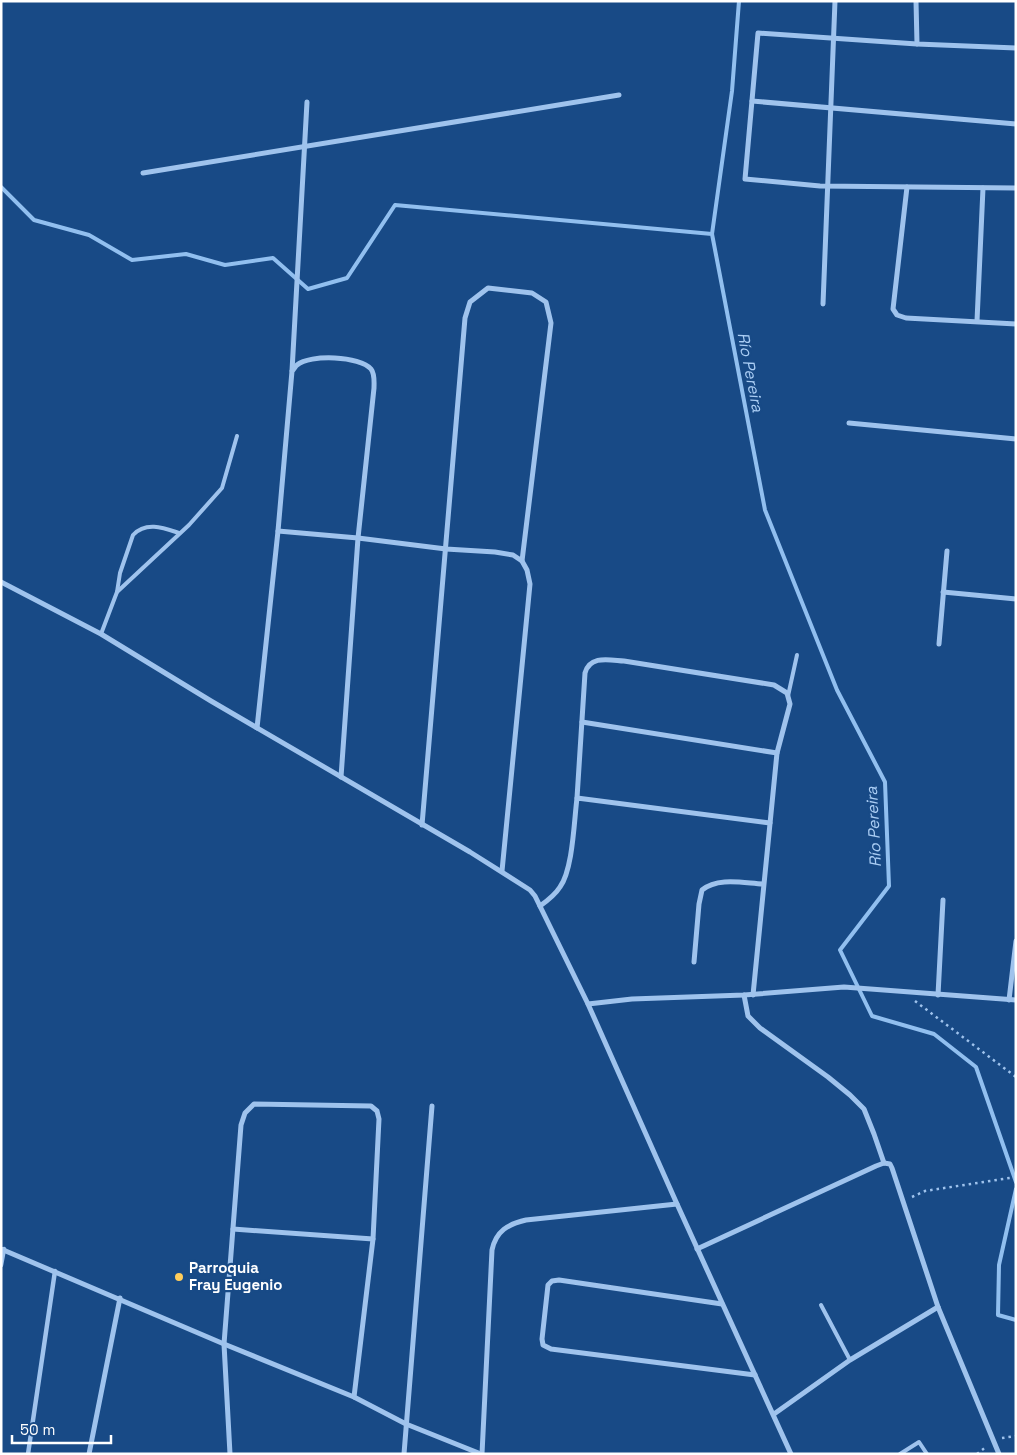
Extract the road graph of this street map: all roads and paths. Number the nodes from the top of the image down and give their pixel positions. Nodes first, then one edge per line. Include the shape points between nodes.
1 (835, 1) edge
2 (916, 1) edge
3 (833, 38) junction
4 (917, 44) junction
5 (1016, 48) edge
6 (619, 95) dead end
7 (752, 101) junction
8 (306, 102) dead end
9 (830, 108) junction
10 (1016, 124) edge
11 (304, 145) junction
12 (143, 172) dead end
13 (827, 186) junction
14 (907, 187) junction
15 (983, 188) junction
16 (1016, 188) edge
17 (823, 304) dead end
18 (977, 321) junction
19 (1016, 324) edge
20 (292, 371) junction
21 (849, 423) dead end
22 (237, 436) dead end
23 (1016, 439) edge
24 (278, 531) junction
25 (179, 533) junction
26 (358, 538) junction
27 (446, 549) junction
28 (947, 551) dead end
29 (522, 561) junction
30 (2, 584) edge
31 (117, 592) junction
32 (943, 592) junction
33 (1016, 599) edge
34 (101, 634) junction
35 (939, 644) dead end
36 (798, 655) dead end
37 (788, 696) junction
38 (582, 722) junction
39 (257, 728) junction
40 (777, 753) junction
41 (340, 777) junction
42 (576, 798) junction
43 (770, 823) junction
44 (422, 825) junction
45 (502, 871) junction
46 (763, 884) junction
47 (944, 900) dead end
48 (540, 906) junction
49 (1016, 941) edge
50 (694, 962) dead end
51 (903, 991) junction
52 (744, 995) junction
53 (752, 995) junction
54 (938, 995) junction
55 (1009, 1000) junction
56 (1016, 1000) edge
57 (588, 1004) junction
58 (1016, 1076) edge
59 (432, 1106) dead end
60 (884, 1163) junction
61 (1016, 1177) edge
62 (904, 1201) junction
63 (677, 1204) junction
64 (233, 1229) junction
65 (373, 1239) junction
66 (697, 1248) junction
67 (2, 1249) edge
68 (1, 1265) edge
69 (55, 1271) junction
70 (120, 1298) junction
71 (722, 1304) junction
72 (821, 1305) dead end
73 (938, 1307) junction
74 (224, 1344) junction
75 (850, 1360) junction
76 (755, 1375) junction
77 (354, 1397) junction
78 (774, 1414) junction
79 (406, 1424) junction
80 (1016, 1436) edge
81 (993, 1440) junction
82 (28, 1454) edge
83 (89, 1454) edge
84 (230, 1454) edge
85 (404, 1454) edge
86 (481, 1454) edge
87 (791, 1454) edge
88 (900, 1454) edge
89 (926, 1454) edge
90 (999, 1454) edge

1 - 3 street
2 - 4 street
3 - 4 street
3 - 7 street via 758,33
3 - 9 street
4 - 5 street
6 - 11 street
7 - 9 street
7 - 13 street via 745,179
8 - 11 street
9 - 10 street
9 - 13 street
11 - 12 street
11 - 20 street
13 - 14 street
13 - 17 street
14 - 15 street
14 - 18 street via 893,309 897,315 906,318
15 - 16 street
15 - 18 street
18 - 19 street
20 - 24 street
20 - 26 street via 304,361 321,357 356,361 365,364 374,374
21 - 23 street
22 - 25 lane via 222,488
24 - 26 street
24 - 39 street
25 - 31 lane
25 - 31 lane via 150,526 136,531 123,564
26 - 27 street
26 - 41 street
27 - 29 street via 495,552 513,555
27 - 29 street via 465,318 470,302 488,288 532,293 546,302 551,323
27 - 44 street
28 - 32 street
29 - 45 street via 530,584
30 - 34 street
31 - 34 lane
32 - 33 street
32 - 35 street
34 - 39 street
36 - 37 lane
37 - 38 street via 774,685 601,659 586,669
37 - 40 street via 790,704
38 - 40 street
38 - 42 street
39 - 41 street
40 - 43 street
41 - 44 street
42 - 43 street
42 - 48 street via 567,872 552,898
43 - 46 street
44 - 45 street
45 - 48 street via 530,890
46 - 50 street via 724,882 702,890
46 - 53 street
47 - 54 street
48 - 57 street
49 - 55 street
51 - 53 street via 844,987
51 - 54 street
51 - 58 path
52 - 53 street
52 - 57 street
52 - 60 street via 748,1016 760,1028 828,1077 864,1109
54 - 55 street
55 - 56 street
57 - 63 street
59 - 79 street
60 - 62 street via 890,1164
60 - 66 street
61 - 62 path via 925,1191
62 - 73 street
63 - 66 street
63 - 86 street via 526,1220 499,1233 492,1250
64 - 65 street
64 - 65 street via 241,1125 245,1113 254,1104 371,1106 379,1119
64 - 74 street
65 - 77 street
66 - 71 street
67 - 68 street
67 - 69 street
69 - 70 street
69 - 82 street
70 - 74 street
70 - 83 street
71 - 76 street
71 - 76 street via 552,1280 548,1285 543,1345 551,1349
72 - 75 lane
73 - 75 street
73 - 81 street
74 - 77 street
74 - 84 street
75 - 78 street
76 - 78 street
77 - 79 street
78 - 87 street
79 - 85 street
79 - 86 street
80 - 81 path
81 - 90 street
88 - 89 lane via 918,1442

